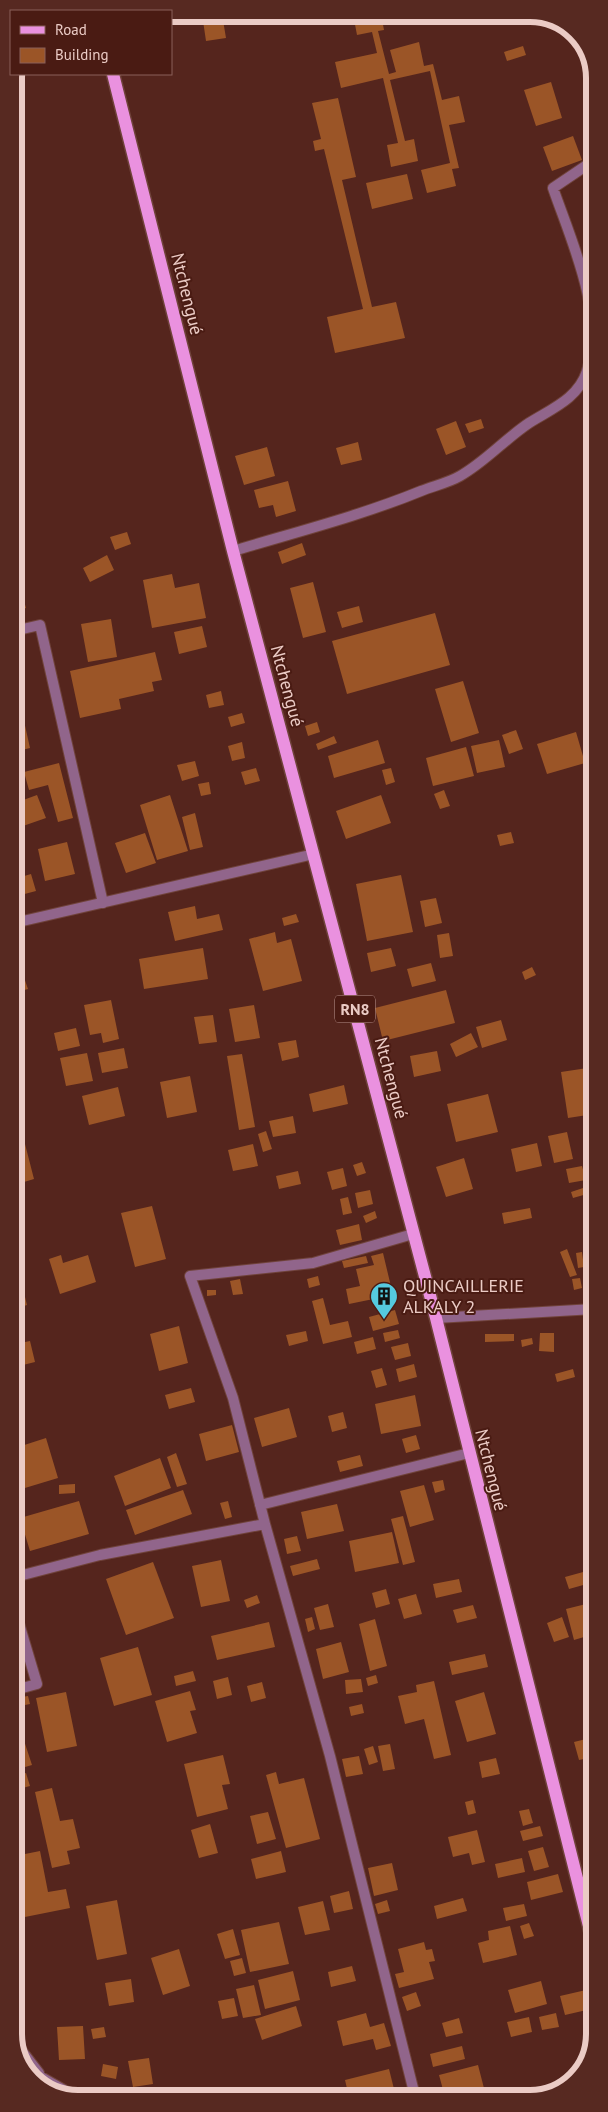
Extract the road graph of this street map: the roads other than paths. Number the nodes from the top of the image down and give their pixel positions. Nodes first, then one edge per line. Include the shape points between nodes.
1 (113, 75) edge
2 (586, 166) edge
3 (586, 290) edge
4 (586, 373) edge
5 (233, 551) junction
6 (22, 629) edge
7 (314, 854) junction
8 (104, 903) junction
9 (22, 921) edge
10 (413, 1234) junction
11 (586, 1309) edge
12 (436, 1318) junction
13 (469, 1453) junction
14 (260, 1505) junction
15 (265, 1524) junction
16 (22, 1575) edge
17 (22, 1635) edge
18 (22, 1688) edge
19 (586, 1892) edge
20 (413, 2090) edge

1 - 5 main road, Ntchengué / RN8
2 - 3 street via 553,188
4 - 5 street via 569,398 528,424 460,477 385,506
5 - 7 main road, Ntchengué / RN8
6 - 8 street via 40,625
7 - 8 street
7 - 10 main road, Ntchengué / RN8
8 - 9 street
10 - 12 main road, Ntchengué / RN8
10 - 14 street via 312,1263 190,1276 233,1398
11 - 12 street
12 - 13 main road, Ntchengué / RN8
13 - 14 street
13 - 19 main road, Ntchengué / RN8
14 - 15 street
15 - 16 street via 100,1555
15 - 20 street via 330,1756
17 - 18 street via 36,1684

